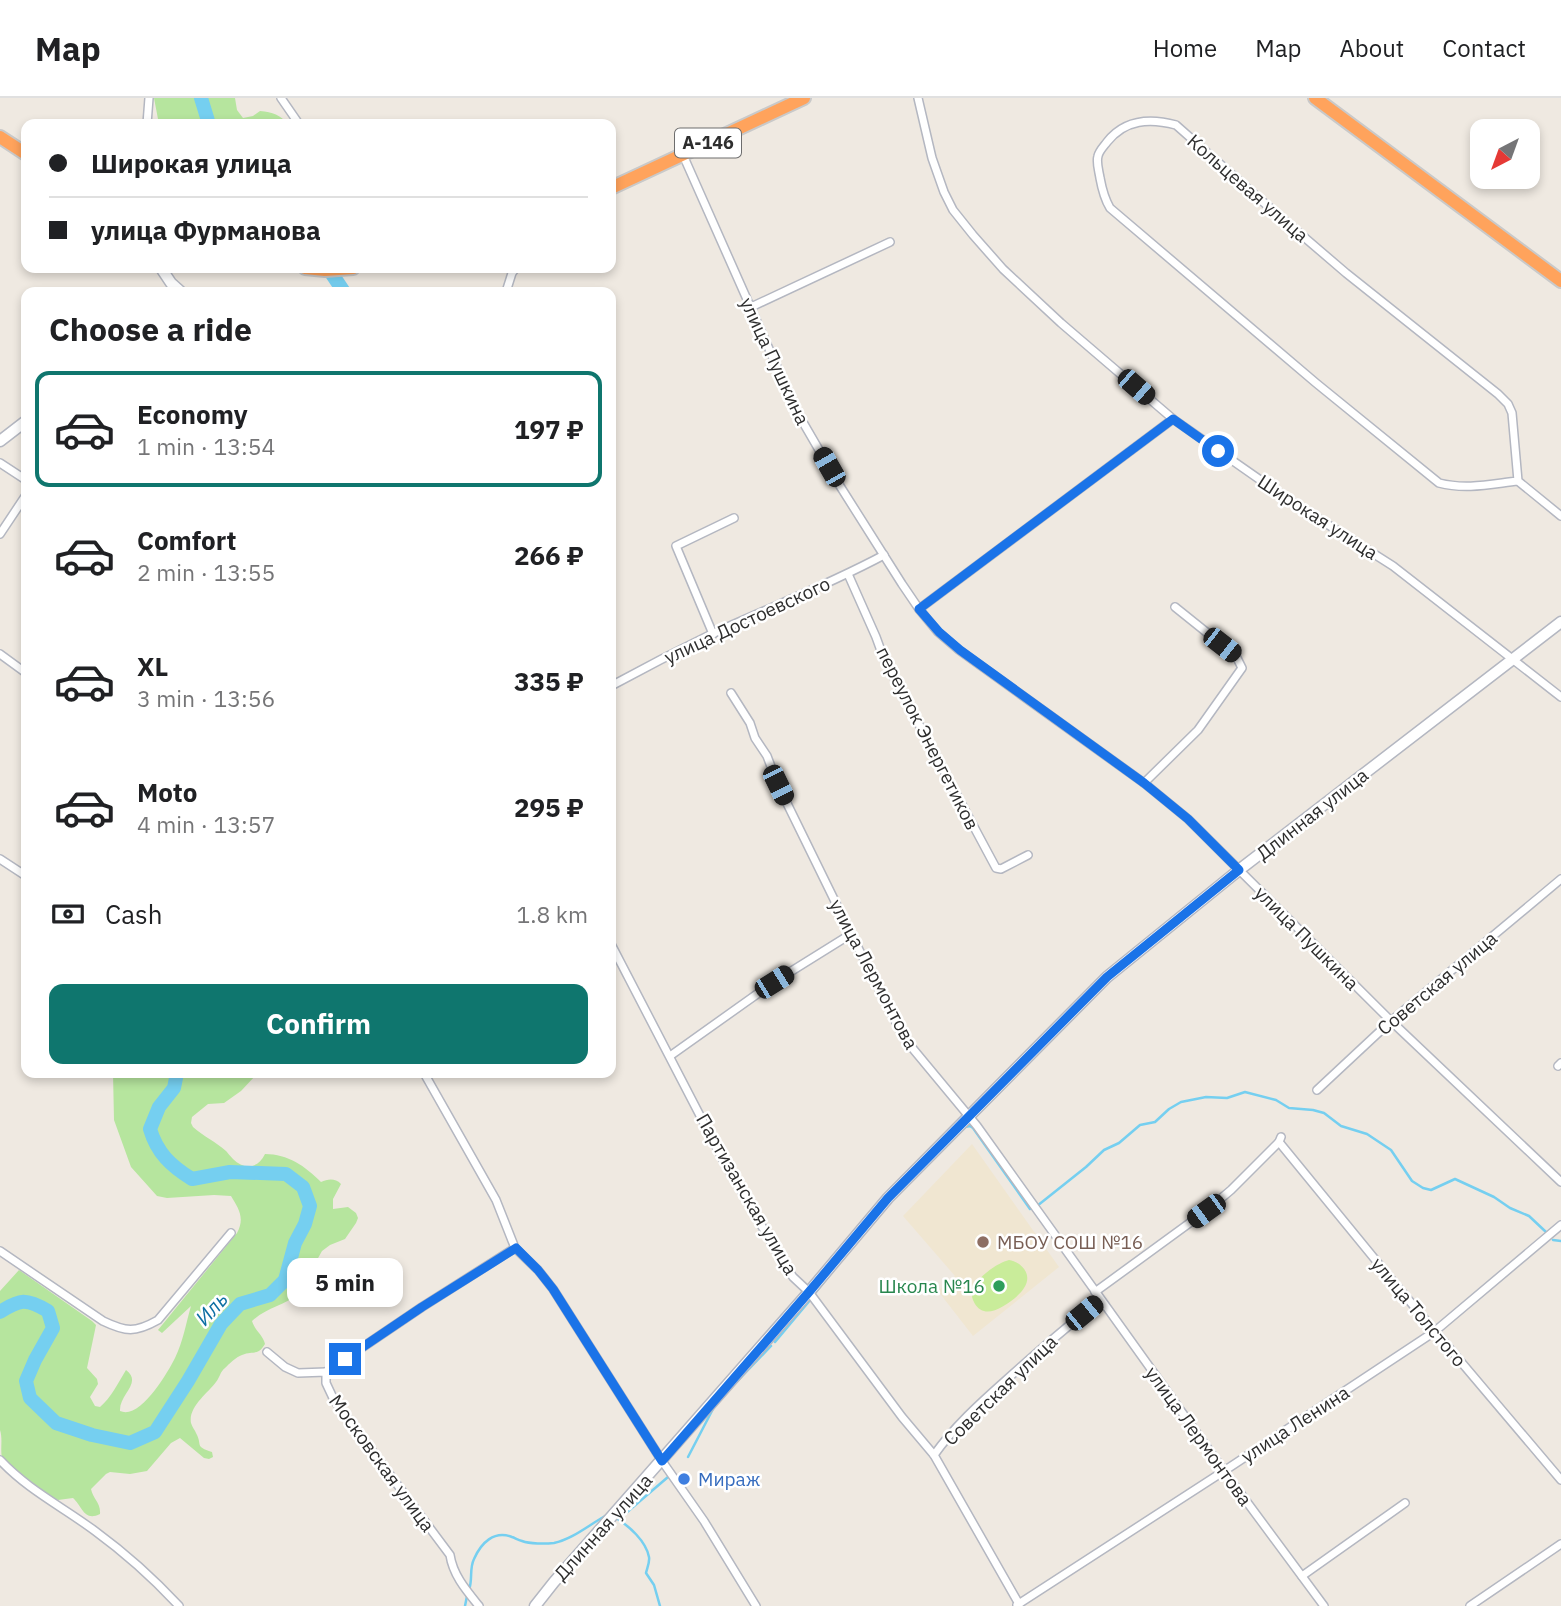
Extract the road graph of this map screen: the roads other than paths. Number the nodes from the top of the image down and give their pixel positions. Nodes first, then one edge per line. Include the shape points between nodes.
1 (149, 98) edge
2 (281, 98) edge
3 (804, 98) edge
4 (918, 98) edge
5 (1315, 98) edge
6 (778, 104) edge
7 (147, 119) edge
8 (296, 119) edge
9 (0, 137) edge
10 (21, 151) edge
11 (683, 155) junction
12 (616, 186) edge
13 (890, 242) dead end
14 (165, 273) edge
15 (1561, 281) edge
16 (175, 287) edge
17 (749, 307) junction
18 (1173, 419) junction
19 (21, 425) edge
20 (0, 441) edge
21 (0, 463) edge
22 (21, 477) edge
23 (1518, 481) junction
24 (21, 502) edge
25 (1561, 516) edge
26 (734, 519) dead end
27 (0, 534) edge
28 (884, 555) junction
29 (848, 574) junction
30 (1175, 607) dead end
31 (919, 609) junction
32 (1561, 622) edge
33 (713, 634) junction
34 (0, 654) edge
35 (1513, 659) junction
36 (21, 669) edge
37 (616, 684) edge
38 (731, 693) dead end
39 (1561, 697) edge
40 (1144, 783) junction
41 (1028, 855) dead end
42 (0, 859) edge
43 (1239, 870) junction
44 (21, 873) edge
45 (1561, 879) edge
46 (851, 934) junction
47 (616, 953) edge
48 (1391, 1021) junction
49 (670, 1056) junction
50 (427, 1078) edge
51 (1317, 1090) dead end
52 (968, 1116) junction
53 (1561, 1182) edge
54 (1561, 1225) edge
55 (231, 1233) dead end
56 (516, 1248) junction
57 (0, 1251) edge
58 (809, 1292) junction
59 (1095, 1292) junction
60 (1100, 1300) junction
61 (1434, 1332) junction
62 (267, 1352) dead end
63 (326, 1372) junction
64 (934, 1455) junction
65 (0, 1460) edge
66 (662, 1461) junction
67 (1224, 1471) junction
68 (1561, 1480) edge
69 (1405, 1503) dead end
70 (1561, 1544) edge
71 (1302, 1576) junction
72 (1022, 1604) edge
73 (179, 1606) edge
74 (479, 1606) edge
75 (535, 1606) edge
76 (756, 1606) edge
77 (1324, 1606) edge
78 (1470, 1606) edge

1 - 7 street
2 - 8 street
3 - 6 highway, А-146
4 - 18 street, Широкая улица via 932,158 953,210 1003,269
5 - 15 highway
6 - 11 highway, А-146
9 - 10 highway
11 - 12 highway, А-146
11 - 17 street, улица Пушкина
13 - 17 street
14 - 16 main road
17 - 28 street, улица Пушкина via 797,412
18 - 31 street
18 - 35 street, Широкая улица via 1393,566
19 - 20 main road
21 - 22 street
23 - 23 street, Кольцевая улица via 1472,487 1439,484 1110,208 1104,198 1098,154 1123,127 1136,122 1176,125 1508,404
23 - 25 street
24 - 27 street
26 - 33 street via 676,546
28 - 29 street, улица Достоевского
28 - 31 street, улица Пушкина
29 - 33 street, улица Достоевского
29 - 41 street, переулок Энергетиков via 884,659 996,868
30 - 40 street via 1236,656 1241,668 1198,730
31 - 40 street, улица Пушкина via 960,650
32 - 35 main road, Длинная улица
33 - 37 street, улица Достоевского
34 - 36 street
35 - 39 street, Широкая улица
35 - 43 main road, Длинная улица
38 - 46 street, улица Лермонтова via 767,756
40 - 43 street, улица Пушкина
42 - 44 street
43 - 48 street, улица Пушкина
43 - 52 main road, Длинная улица via 1107,977
45 - 48 street, Советская улица
46 - 49 street
46 - 52 street, улица Лермонтова via 904,1038
47 - 49 street, Партизанская улица
48 - 51 street, Советская улица
48 - 53 street, улица Пушкина
49 - 58 street, Партизанская улица via 756,1217 793,1277
50 - 56 street via 496,1200
52 - 58 main road, Длинная улица via 888,1198
52 - 59 street, улица Лермонтова
54 - 61 street, улица Ленина
55 - 57 street via 159,1320 134,1331 103,1321
56 - 63 street
56 - 66 street via 553,1289
58 - 64 street, Партизанская улица
58 - 66 main road, Длинная улица
59 - 60 street, улица Лермонтова
59 - 61 street, улица Толстого via 1206,1211 1280,1140
60 - 64 street, Советская улица via 975,1408
60 - 67 street, улица Лермонтова
61 - 67 street, улица Ленина
61 - 68 street, улица Толстого
62 - 63 street, Московская улица via 298,1373
63 - 74 street, Московская улица via 334,1400 450,1555 452,1569
64 - 72 street, Партизанская улица
65 - 73 street via 24,1483 95,1530
66 - 75 main road, Длинная улица
66 - 76 street
67 - 71 street, улица Лермонтова
67 - 72 street, улица Ленина
69 - 71 street
70 - 78 street
71 - 77 street, улица Лермонтова

